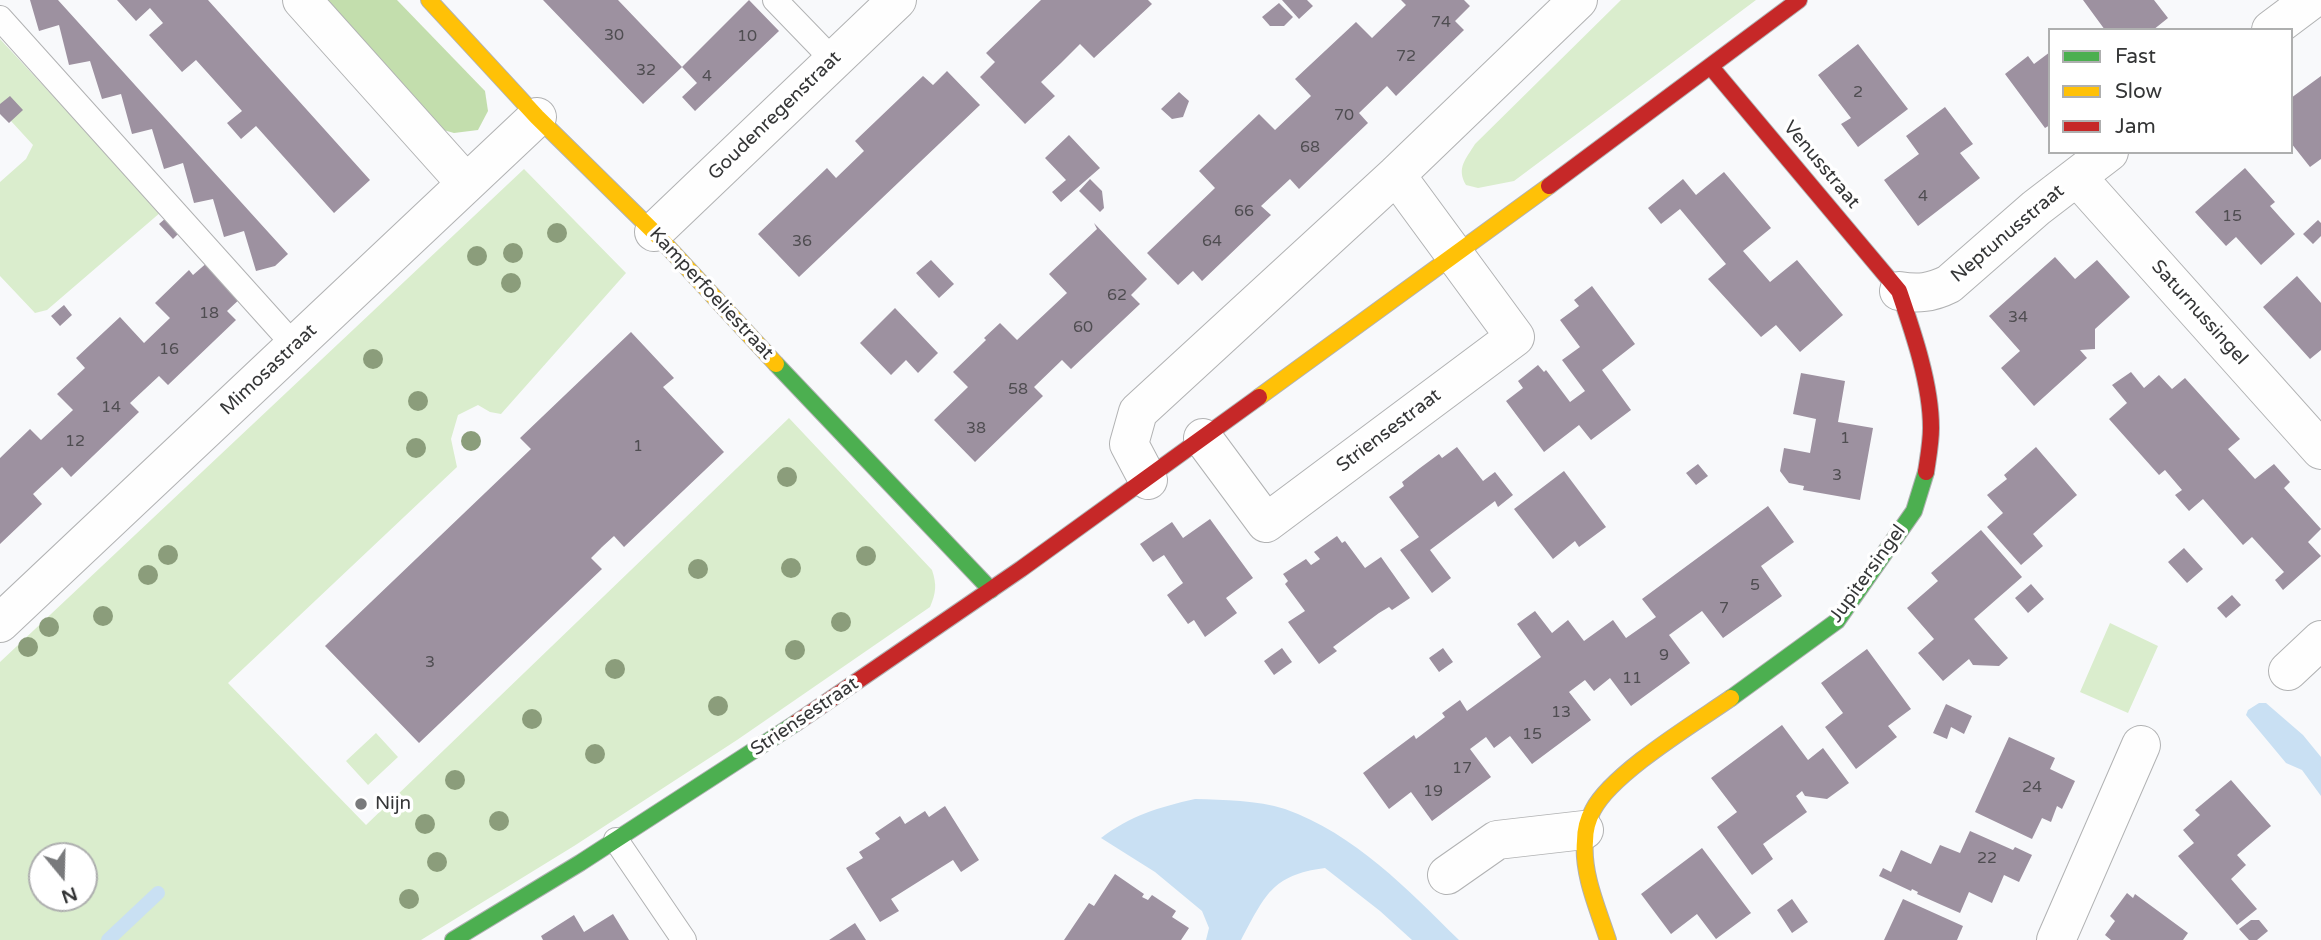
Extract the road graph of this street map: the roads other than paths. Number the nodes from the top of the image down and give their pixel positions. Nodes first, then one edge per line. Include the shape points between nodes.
1 (302, 0) edge
2 (429, 0) edge
3 (775, 0) edge
4 (897, 0) edge
5 (1578, 0) edge
6 (1799, 0) edge
7 (2311, 0) edge
8 (0, 18) edge
9 (2275, 28) edge
10 (834, 60) junction
11 (1711, 67) junction
12 (537, 117) junction
13 (2106, 154) edge
14 (1396, 175) junction
15 (2077, 177) junction
16 (466, 183) junction
17 (654, 232) junction
18 (1455, 257) junction
19 (1899, 291) junction
20 (294, 345) junction
21 (1203, 438) junction
22 (2321, 450) edge
23 (1148, 480) junction
24 (991, 590) junction
25 (0, 623) edge
26 (2321, 640) edge
27 (2288, 671) dead end
28 (2141, 745) dead end
29 (1584, 831) junction
30 (616, 840) junction
31 (1447, 875) dead end
32 (453, 940) edge
33 (684, 940) edge
34 (1608, 940) edge
35 (2056, 940) edge

1 - 16 street
2 - 12 street, Kamperfoeliestraat
3 - 10 lane
4 - 10 street, Goudenregenstraat
5 - 14 street
6 - 11 street, Striensestraat
7 - 9 street
8 - 20 lane
10 - 17 street, Goudenregenstraat
11 - 18 street, Striensestraat
11 - 19 street, Venusstraat
12 - 16 street, Mimosastraat
12 - 17 street, Kamperfoeliestraat
13 - 15 street, Neptunusstraat
14 - 18 street, Striensestraat
14 - 23 street via 1138,412 1129,444
15 - 19 street, Neptunusstraat via 1949,284 1917,294
15 - 22 street, Saturnussingel
16 - 20 street, Mimosastraat
17 - 24 street, Kamperfoeliestraat
18 - 21 street, Striensestraat
18 - 21 street, Striensestraat via 1516,337 1266,523
19 - 29 street, Jupitersingel via 1912,329 1931,428 1926,471 1914,511 1837,621 1621,777 1594,808
20 - 25 street, Mimosastraat
21 - 23 street, Striensestraat
23 - 24 street, Striensestraat
24 - 30 street, Striensestraat
26 - 27 street
28 - 35 street
29 - 31 street via 1497,841
29 - 34 street via 1585,864
30 - 32 street, Striensestraat
30 - 33 lane

